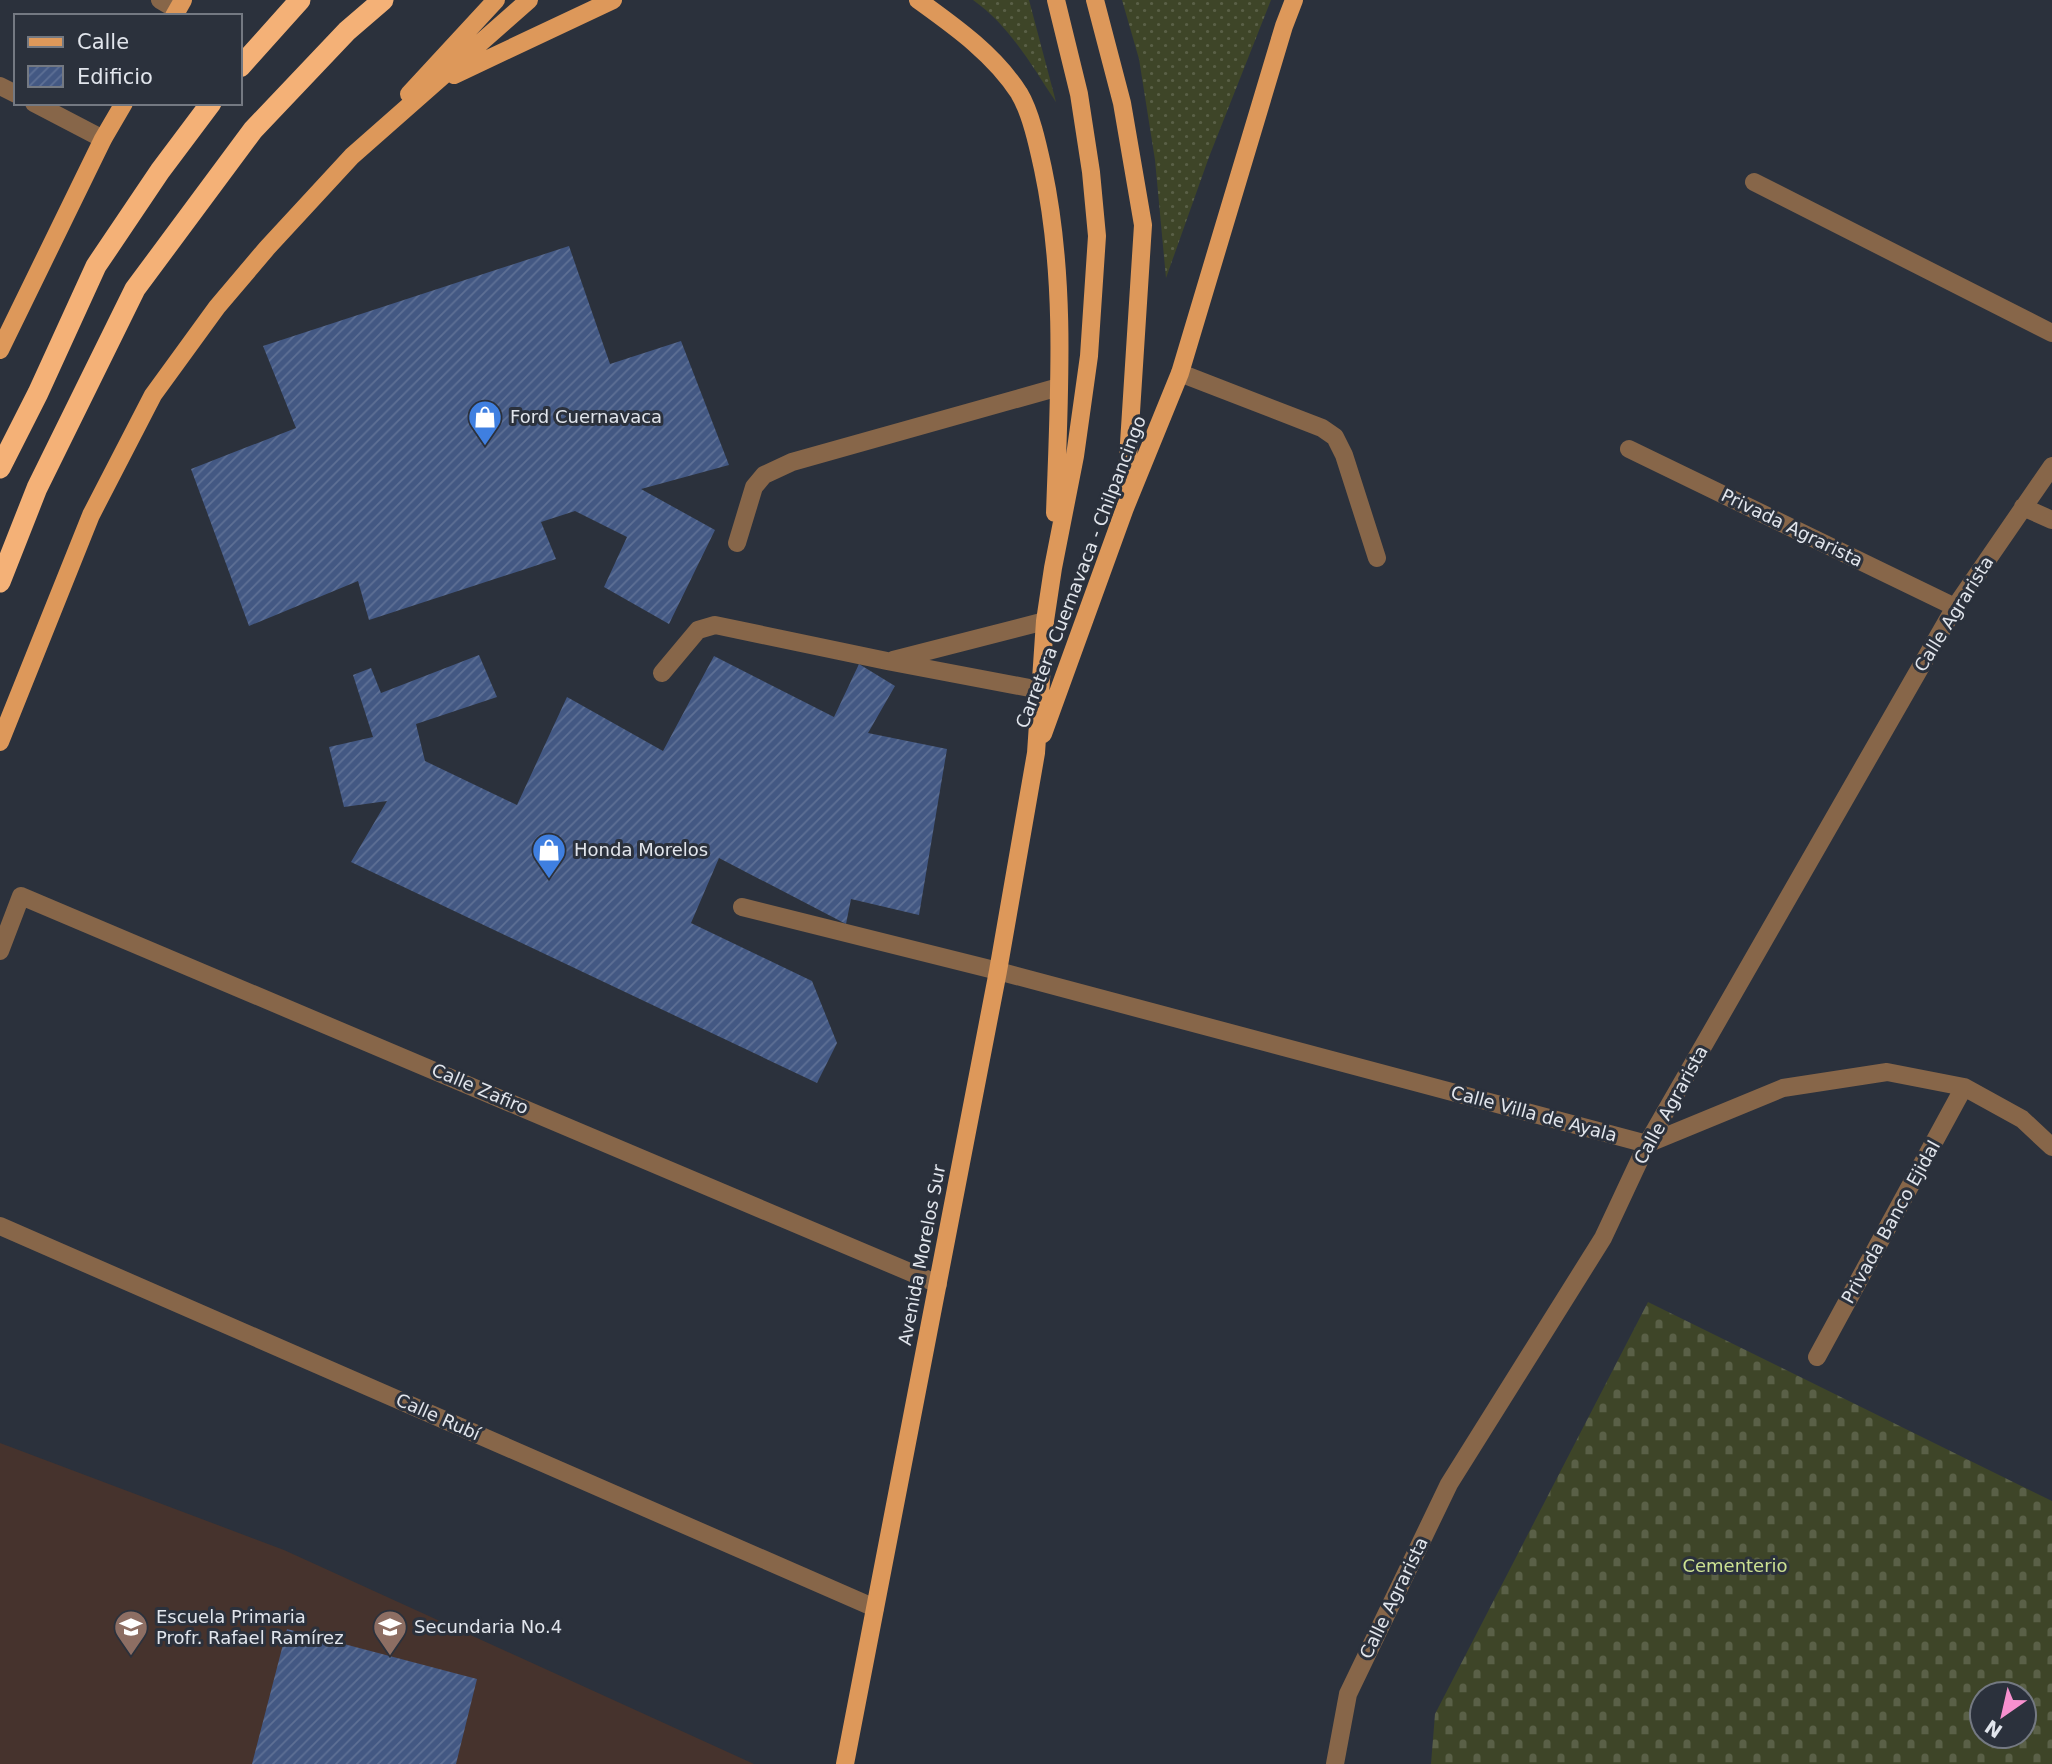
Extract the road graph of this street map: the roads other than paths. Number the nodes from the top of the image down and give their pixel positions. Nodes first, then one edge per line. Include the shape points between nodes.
1 (160, 0) edge
2 (300, 0) edge
3 (383, 0) edge
4 (496, 0) edge
5 (529, 0) edge
6 (613, 0) edge
7 (918, 0) edge
8 (1056, 0) edge
9 (1095, 0) edge
10 (1294, 0) edge
11 (178, 9) edge
12 (242, 65) edge
13 (435, 85) junction
14 (38, 105) edge
15 (123, 105) edge
16 (210, 105) edge
17 (103, 139) junction
18 (352, 156) junction
19 (1754, 182) dead end
20 (2052, 333) edge
21 (0, 350) edge
22 (1180, 373) junction
23 (1059, 387) junction
24 (1629, 449) dead end
25 (2052, 466) edge
26 (0, 468) edge
27 (2023, 507) junction
28 (1125, 508) junction
29 (2052, 520) edge
30 (737, 543) dead end
31 (1377, 558) dead end
32 (1053, 568) junction
33 (0, 582) edge
34 (1955, 607) junction
35 (1045, 621) junction
36 (887, 661) junction
37 (662, 673) dead end
38 (1040, 690) junction
39 (0, 742) edge
40 (1036, 753) junction
41 (742, 907) dead end
42 (0, 951) edge
43 (998, 971) junction
44 (1964, 1087) junction
45 (1647, 1144) junction
46 (2052, 1147) edge
47 (0, 1226) edge
48 (938, 1284) junction
49 (1818, 1357) dead end
50 (875, 1608) junction
51 (845, 1764) edge
52 (1335, 1764) edge

1 - 11 street
2 - 12 highway
3 - 33 highway via 347,31 253,130 135,289 37,488
4 - 18 main road
5 - 13 main road
6 - 13 main road
7 - 23 main road via 994,62 1020,94 1050,205 1060,326
8 - 32 main road, Carretera Cuernavaca - Chilpancingo via 1079,94 1097,236 1089,356
9 - 28 main road via 1122,103 1143,225
10 - 22 main road, Carretera Cuernavaca - Chilpancingo
13 - 18 main road
14 - 17 street
15 - 17 main road
16 - 26 highway via 96,266
17 - 21 main road
18 - 39 main road via 217,307 153,396 91,515
19 - 20 street
22 - 28 main road, Carretera Cuernavaca - Chilpancingo
22 - 31 street via 1335,437
23 - 30 street via 792,462 765,475 754,486
23 - 32 main road
24 - 34 street, Privada Agrarista
25 - 27 street, Calle Agrarista
27 - 29 street
27 - 34 street, Calle Agrarista
28 - 40 main road, Carretera Cuernavaca - Chilpancingo
32 - 35 main road, Carretera Cuernavaca - Chilpancingo
34 - 45 street, Calle Agrarista
35 - 36 street
35 - 38 main road, Carretera Cuernavaca - Chilpancingo
36 - 37 street via 715,625 698,630
36 - 38 street
38 - 40 main road, Carretera Cuernavaca - Chilpancingo
40 - 43 main road, Avenida Morelos Sur
41 - 43 street, Calle Villa de Ayala
42 - 48 street, Calle Zafiro via 21,896
43 - 45 street, Calle Villa de Ayala
43 - 48 main road, Avenida Morelos Sur
44 - 45 street via 1887,1072 1783,1088
44 - 46 street via 2022,1119
44 - 49 street, Privada Banco Ejidal
45 - 52 street, Calle Agrarista via 1603,1238 1449,1484 1348,1695
47 - 50 street, Calle Rubí
48 - 50 main road, Avenida Morelos Sur
50 - 51 main road, Avenida Morelos Sur

